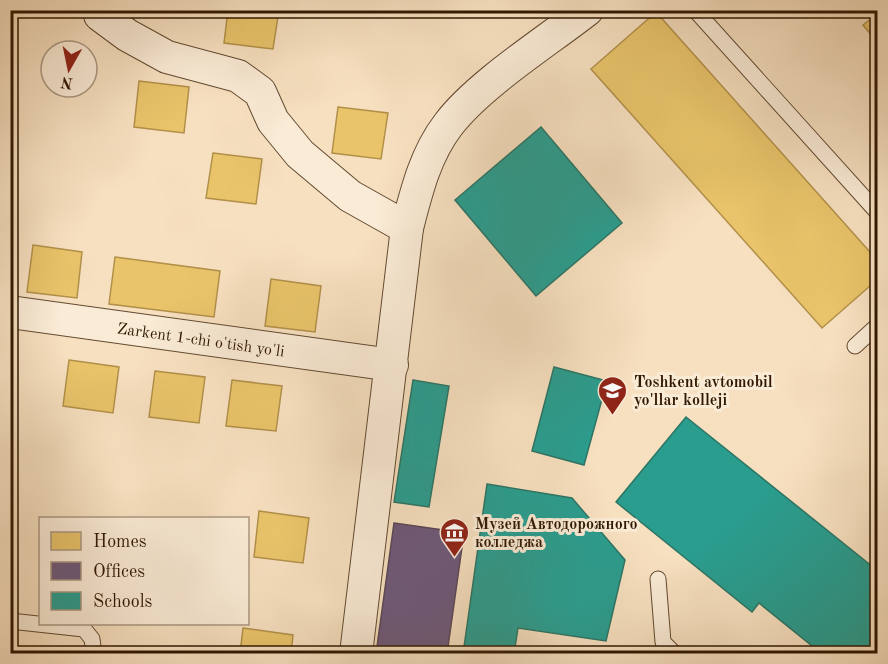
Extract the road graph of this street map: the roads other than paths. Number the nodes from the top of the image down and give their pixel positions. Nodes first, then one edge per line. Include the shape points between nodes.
1 (587, 10) edge
2 (695, 10) edge
3 (100, 15) dead end
4 (878, 213) edge
5 (407, 228) junction
6 (10, 312) edge
7 (878, 325) edge
8 (855, 346) dead end
9 (392, 365) junction
10 (658, 579) dead end
11 (10, 621) edge
12 (39, 624) edge
13 (47, 625) edge
14 (94, 654) edge
15 (356, 654) edge
16 (675, 654) edge

1 - 5 street via 489,85 447,125 420,177
2 - 4 lane
3 - 5 street via 166,57 238,76 260,92 273,121 300,154 350,196
5 - 9 street
6 - 9 street, Zarkent 1-chi o'tish yo'li
7 - 8 lane
9 - 15 street
10 - 16 lane via 663,642
11 - 12 lane
13 - 14 lane via 84,629 92,639

